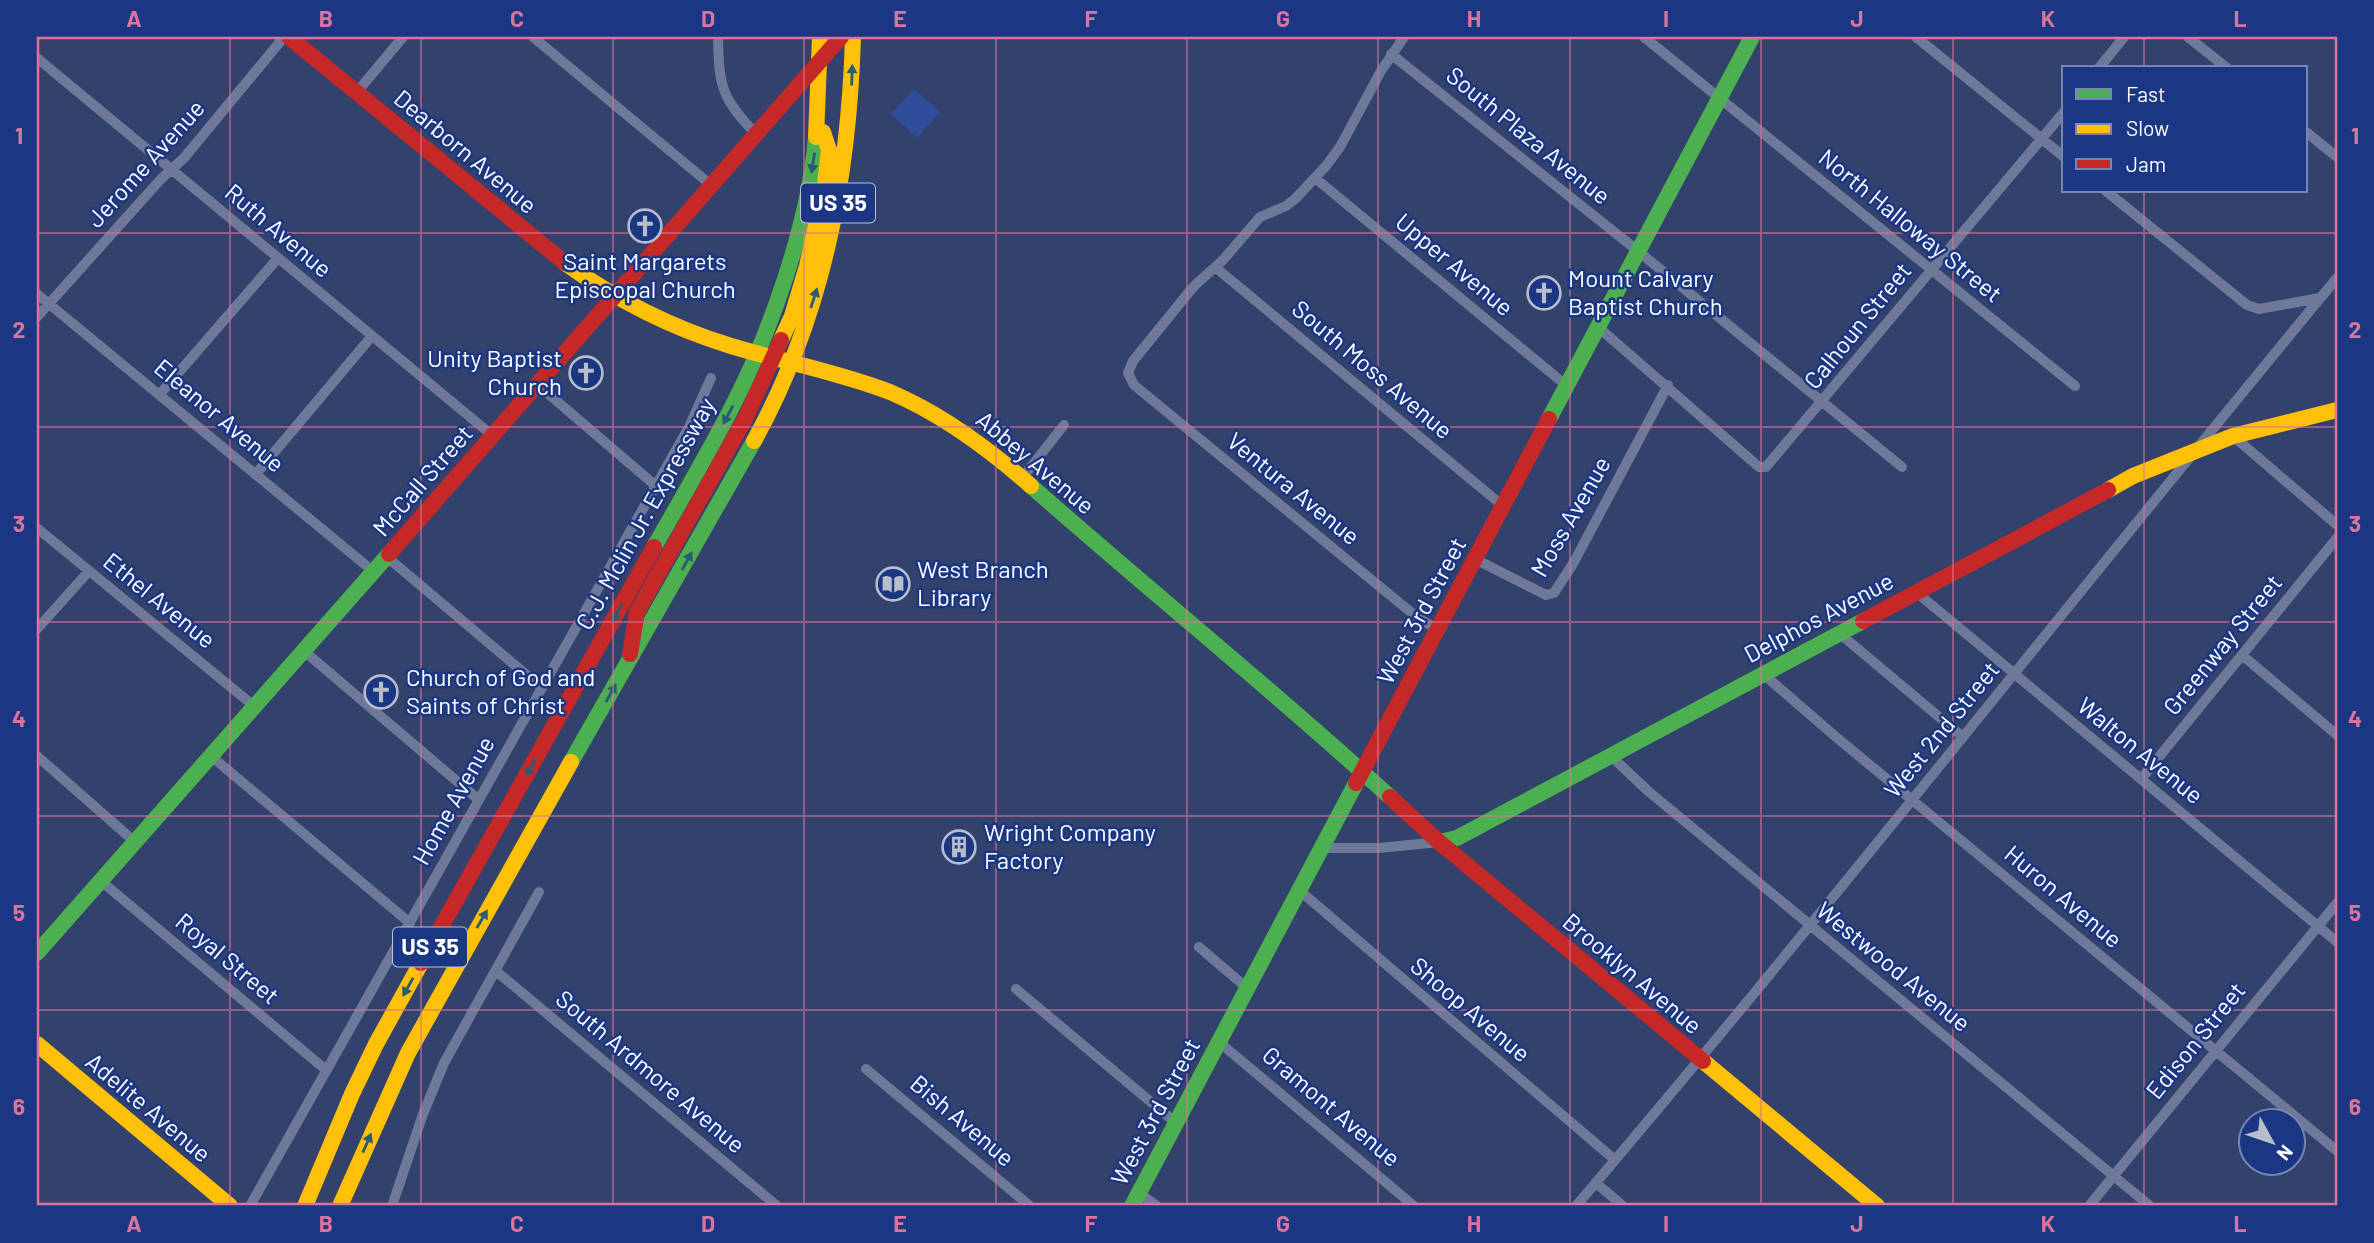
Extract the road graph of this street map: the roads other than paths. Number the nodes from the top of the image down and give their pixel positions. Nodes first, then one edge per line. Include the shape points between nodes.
1 (287, 37) edge
2 (403, 37) edge
3 (533, 37) edge
4 (718, 37) edge
5 (820, 37) edge
6 (841, 37) edge
7 (853, 37) edge
8 (1404, 37) edge
9 (1644, 37) edge
10 (1752, 37) edge
11 (1916, 37) edge
12 (2124, 37) edge
13 (2188, 37) edge
14 (1391, 54) junction
15 (37, 58) edge
16 (2101, 66) edge
17 (2224, 66) edge
18 (357, 92) junction
19 (1719, 98) junction
20 (2062, 114) edge
21 (818, 120) junction
22 (756, 134) junction
23 (2308, 134) edge
24 (2042, 139) junction
25 (2062, 155) edge
26 (2337, 157) edge
27 (171, 169) junction
28 (1315, 178) junction
29 (711, 185) junction
30 (2107, 192) edge
31 (1638, 251) junction
32 (278, 258) junction
33 (1215, 267) junction
34 (1931, 270) junction
35 (2337, 278) edge
36 (37, 294) edge
37 (617, 296) junction
38 (2320, 298) junction
39 (48, 303) junction
40 (37, 317) edge
41 (1598, 327) junction
42 (372, 336) junction
43 (757, 353) junction
44 (774, 358) junction
45 (792, 363) junction
46 (711, 378) dead end
47 (538, 385) junction
48 (1668, 385) junction
49 (1567, 386) junction
50 (2075, 386) dead end
51 (160, 394) junction
52 (1822, 401) junction
53 (2337, 410) edge
54 (1064, 425) dead end
55 (493, 436) junction
56 (2233, 436) junction
57 (2196, 450) junction
58 (1902, 467) dead end
59 (257, 474) junction
60 (1022, 478) junction
61 (656, 486) junction
62 (1503, 506) junction
63 (2337, 525) edge
64 (37, 528) edge
65 (2337, 538) edge
66 (387, 557) junction
67 (1475, 559) junction
68 (89, 571) junction
69 (374, 572) junction
70 (1916, 592) junction
71 (37, 629) edge
72 (1437, 629) junction
73 (1839, 633) junction
74 (304, 651) junction
75 (2242, 655) junction
76 (629, 663) junction
77 (1763, 674) junction
78 (2014, 675) junction
79 (542, 688) junction
80 (255, 707) junction
81 (2337, 735) edge
82 (1963, 737) junction
83 (37, 756) edge
84 (211, 756) junction
85 (1612, 757) junction
86 (1362, 771) junction
87 (2141, 779) junction
88 (1912, 799) junction
89 (479, 800) junction
90 (135, 842) junction
91 (1439, 842) junction
92 (1322, 848) junction
93 (101, 881) junction
94 (1299, 890) junction
95 (539, 892) dead end
96 (2337, 903) edge
97 (410, 923) junction
98 (1809, 925) junction
99 (2318, 926) junction
100 (2337, 942) edge
101 (1199, 947) dead end
102 (37, 953) edge
103 (496, 971) junction
104 (1247, 988) junction
105 (1016, 989) dead end
106 (1219, 1042) junction
107 (37, 1044) edge
108 (2216, 1051) junction
109 (1699, 1060) junction
110 (866, 1069) dead end
111 (326, 1070) junction
112 (1176, 1123) junction
113 (2337, 1151) edge
114 (1615, 1160) junction
115 (2113, 1176) junction
116 (1596, 1183) junction
117 (307, 1200) edge
118 (1135, 1200) edge
119 (230, 1206) edge
120 (250, 1206) edge
121 (340, 1206) edge
122 (392, 1206) edge
123 (777, 1206) edge
124 (1030, 1206) edge
125 (1157, 1206) edge
126 (1414, 1206) edge
127 (1576, 1206) edge
128 (1623, 1206) edge
129 (1877, 1206) edge
130 (2089, 1206) edge
131 (2150, 1206) edge

1 - 18 main road, Dearborn Avenue
1 - 27 street, Jerome Avenue
2 - 18 street
3 - 29 street
4 - 22 street via 723,92
5 - 21 main road, C.J. Mclin Jr. Expressway / US 35
6 - 22 main road, McCall Street
45 -> 7 main road, US 35 via 817,290 839,201 848,146
8 - 14 street
9 - 19 street, North Halloway Street
10 - 19 main road, West 3rd Street
11 - 24 street
12 - 16 street
13 - 17 street
14 - 28 street via 1339,147
14 - 31 street, South Plaza Avenue
15 - 27 street, Ruth Avenue
18 - 37 main road, Dearborn Avenue via 548,250
19 - 31 main road, West 3rd Street
19 - 34 street, North Halloway Street
20 - 24 street, Calhoun Street
21 -> 43 main road, C.J. Mclin Jr. Expressway / US 35 via 800,225
21 - 44 main road via 829,150 825,184 807,266
22 - 29 main road, McCall Street
23 - 26 street
24 - 25 street
24 - 34 street, Calhoun Street
27 - 32 street, Ruth Avenue
27 - 39 street, Jerome Avenue
28 - 33 street via 1286,206 1260,217
28 - 49 street, Upper Avenue
29 - 37 main road, McCall Street
30 - 38 street via 2247,306 2259,309
31 - 41 main road, West 3rd Street
31 - 52 street, South Plaza Avenue
32 - 42 street, Ruth Avenue
32 - 51 street
33 - 62 street, South Moss Avenue
33 - 72 street, Ventura Avenue via 1133,361 1128,373 1134,385
34 - 50 street, North Halloway Street
34 - 52 street, Calhoun Street
35 - 38 street, West 2nd Street
36 - 39 street, Eleanor Avenue
37 - 43 main road, Abbey Avenue via 691,333
37 - 47 main road, McCall Street
38 - 57 street, West 2nd Street
39 - 40 street, Jerome Avenue
39 - 51 street, Eleanor Avenue
41 - 48 street
41 - 49 main road, West 3rd Street
42 - 55 street, Ruth Avenue
42 - 59 street
43 - 44 main road, Abbey Avenue
43 -> 117 main road, C.J. Mclin Jr. Expressway / US 35 via 724,422 376,1044
44 - 45 main road, Abbey Avenue
44 - 76 main road via 637,612
45 - 60 main road, Abbey Avenue via 857,380 924,408
76 -> 45 main road, US 35 via 752,445
46 - 61 street, Home Avenue
47 - 55 main road, McCall Street
47 - 61 street
48 - 52 street, Calhoun Street via 1764,468
48 - 67 street, Moss Avenue via 1554,593 1546,595
49 - 62 main road, West 3rd Street
51 - 59 street, Eleanor Avenue
52 - 58 street, South Plaza Avenue
53 - 56 main road, Delphos Avenue
54 - 60 street
55 - 66 main road, McCall Street
56 - 57 main road, Delphos Avenue
56 - 63 street
57 - 70 main road, Delphos Avenue via 2133,476
57 - 78 street, West 2nd Street
59 - 69 street, Eleanor Avenue
60 - 86 main road, Abbey Avenue
61 - 79 street, Home Avenue
62 - 67 main road, West 3rd Street
64 - 68 street, Ethel Avenue
65 - 75 street, Greenway Street
66 - 69 main road, McCall Street
66 - 79 street
67 - 72 main road, West 3rd Street
68 - 71 street
68 - 80 street, Ethel Avenue
69 - 74 main road, McCall Street
70 - 73 main road, Delphos Avenue
70 - 78 street, Walton Avenue
72 - 86 main road, West 3rd Street
73 - 77 main road, Delphos Avenue
73 - 82 street
74 - 80 main road, McCall Street
74 - 89 street
75 - 81 street
75 - 87 street, Greenway Street
121 -> 76 main road, US 35 via 408,1053
77 - 85 main road, Delphos Avenue
77 - 88 street, Huron Avenue
78 - 82 street, West 2nd Street
78 - 87 street, Walton Avenue
79 - 89 street, Home Avenue
80 - 84 main road, McCall Street
82 - 88 street, West 2nd Street
83 - 90 street
84 - 90 main road, McCall Street
84 - 97 street
85 - 91 main road, Delphos Avenue via 1457,838
85 - 98 street, Westwood Avenue
86 - 91 main road, Brooklyn Avenue
86 - 92 main road, West 3rd Street
87 - 99 street, Walton Avenue
88 - 98 street, West 2nd Street
88 - 108 street, Huron Avenue
89 - 97 street, Home Avenue
90 - 93 main road, McCall Street
91 - 92 street, Delphos Avenue
91 - 109 main road, Brooklyn Avenue
92 - 94 main road, West 3rd Street
93 - 102 main road, McCall Street
93 - 111 street, Royal Street
94 - 104 main road, West 3rd Street
94 - 114 street, Shoop Avenue
95 - 103 street
96 - 99 street, Edison Street
97 - 111 street, Home Avenue
98 - 109 street, West 2nd Street
98 - 115 street, Westwood Avenue
99 - 100 street, Walton Avenue
99 - 108 street, Edison Street
101 - 104 street
103 - 122 street via 435,1084
103 - 123 street, South Ardmore Avenue
104 - 106 main road, West 3rd Street
105 - 112 street
106 - 112 main road, West 3rd Street
106 - 126 street, Gramont Avenue
107 - 119 main road, Adelite Avenue
108 - 113 street, Huron Avenue
108 - 115 street, Edison Street
109 - 114 street, West 2nd Street
109 - 129 main road, Brooklyn Avenue
110 - 124 street, Bish Avenue
111 - 120 street, Home Avenue
112 - 118 main road, West 3rd Street
114 - 116 street, West 2nd Street
115 - 130 street, Edison Street
115 - 131 street, Westwood Avenue
116 - 127 street, West 2nd Street
116 - 128 street
118 - 125 street

